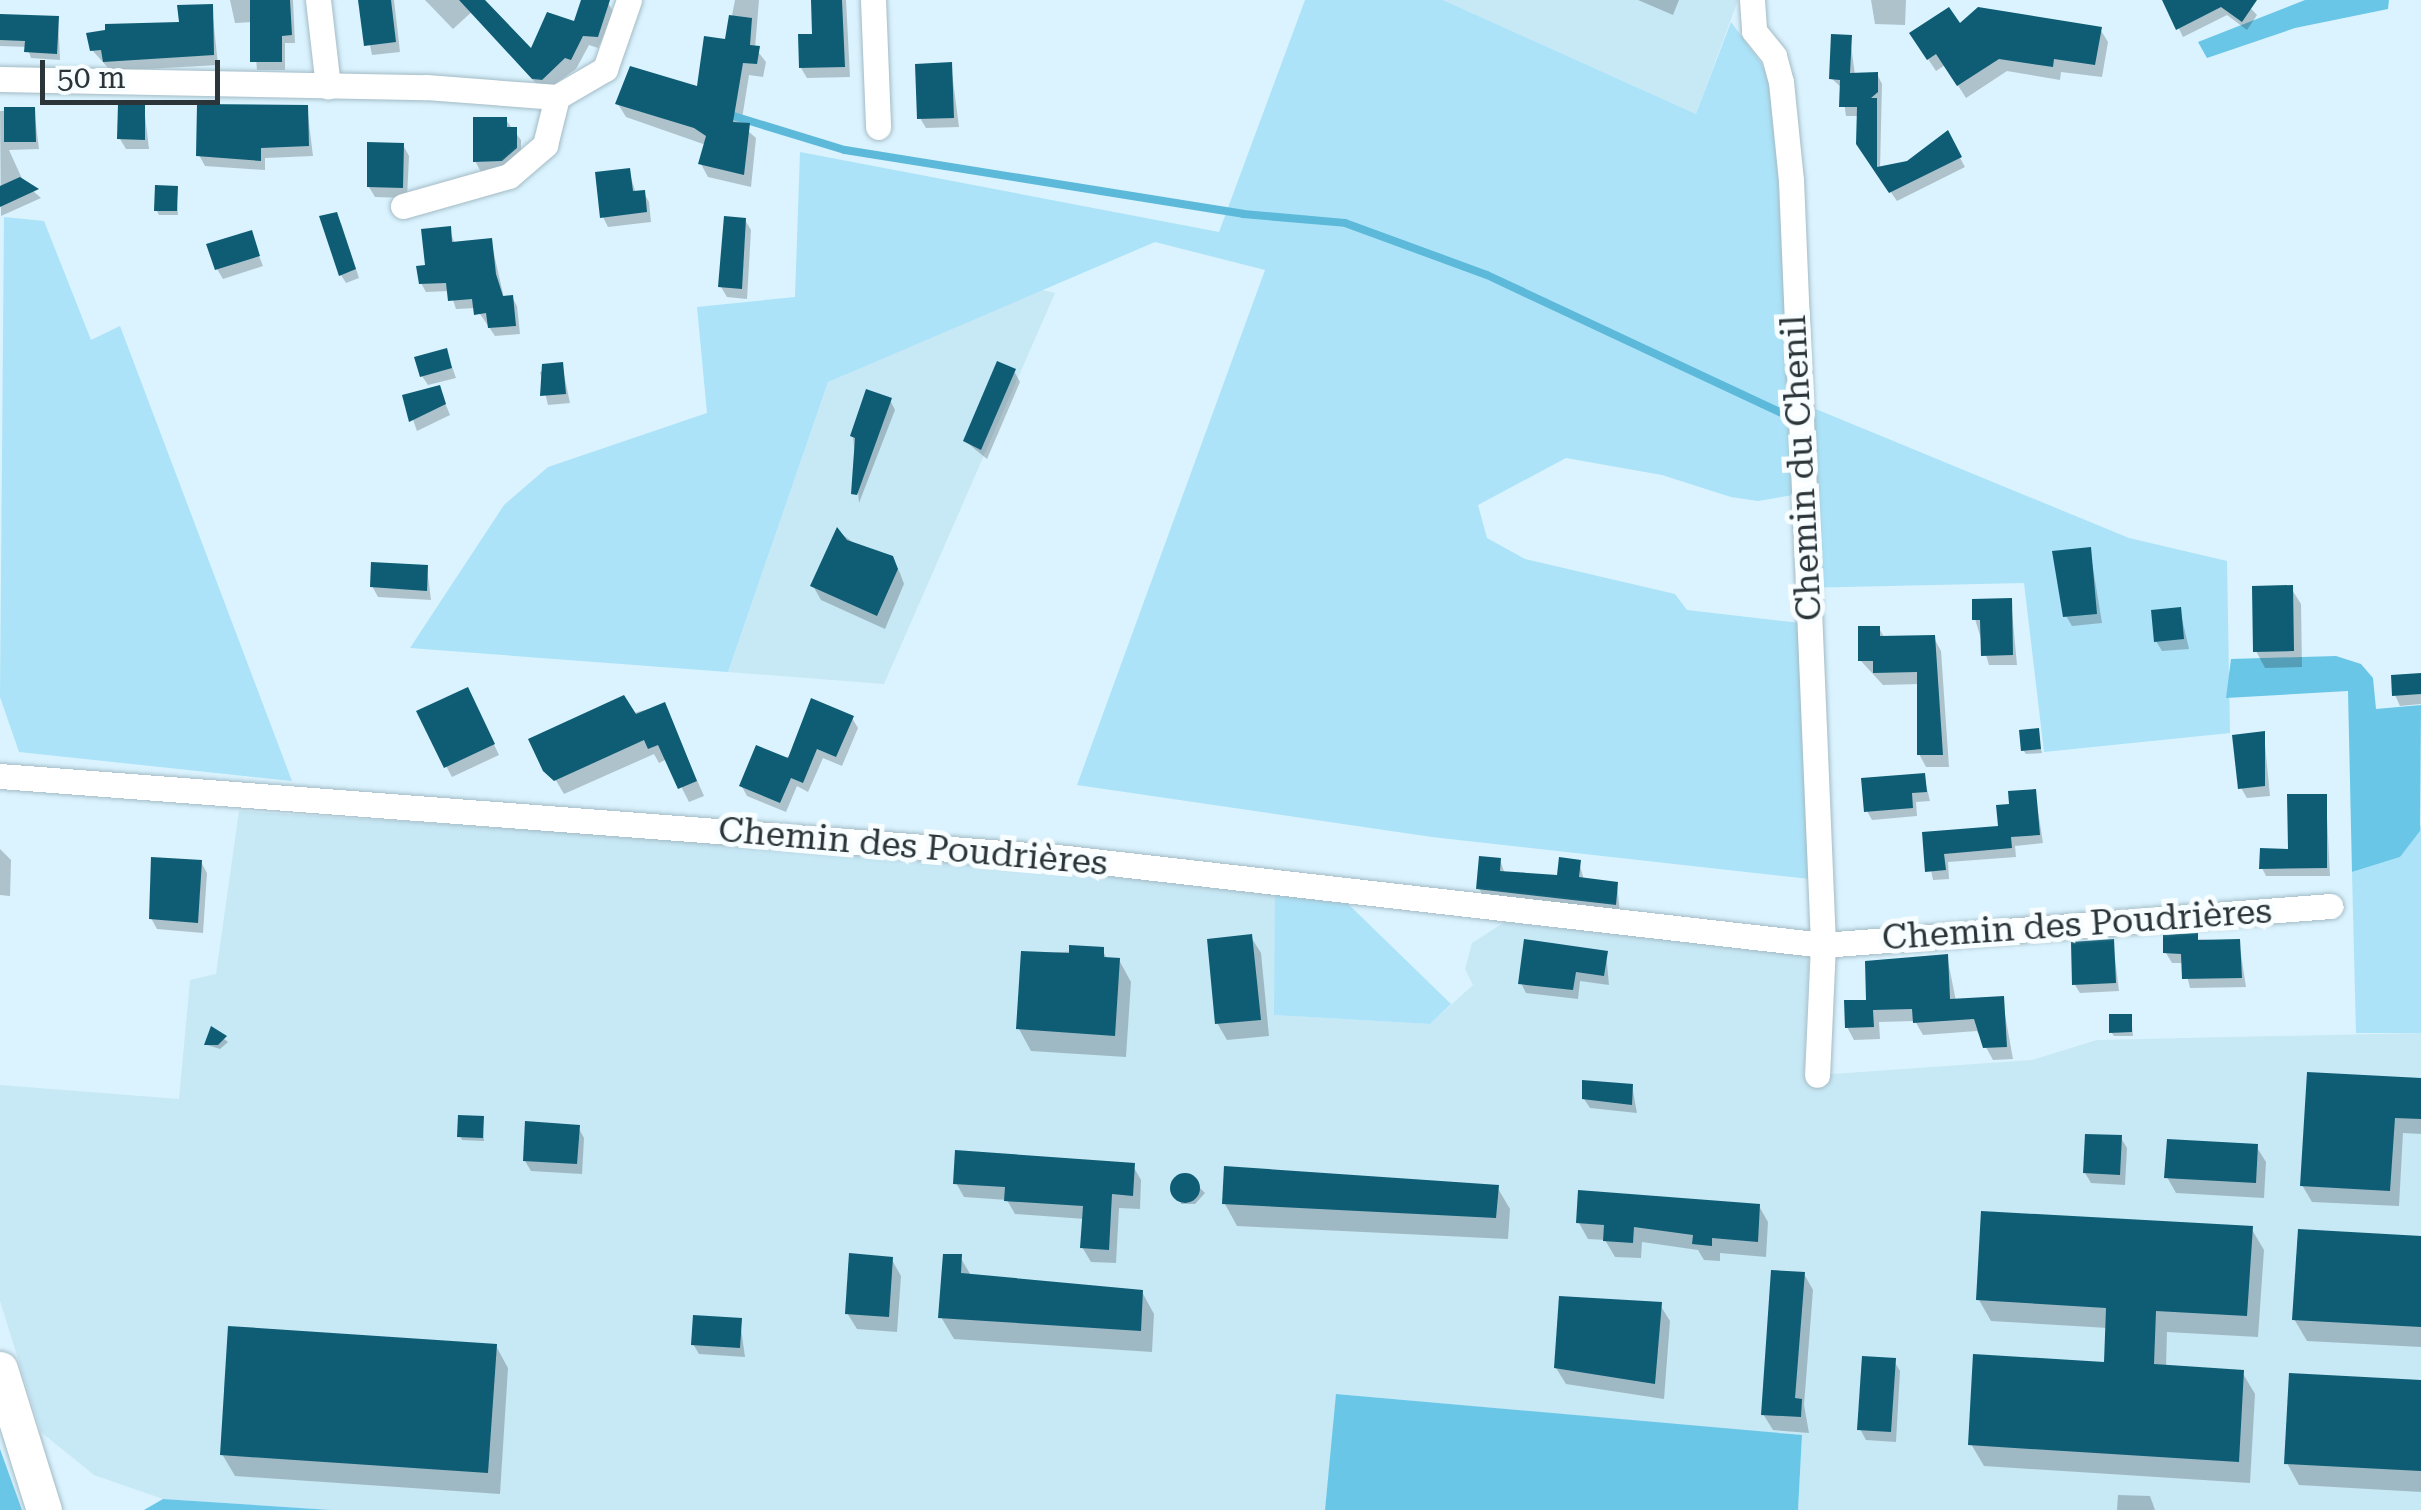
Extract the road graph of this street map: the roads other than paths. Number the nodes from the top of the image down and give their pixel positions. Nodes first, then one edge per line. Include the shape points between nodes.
1 (318, 0) edge
2 (629, 0) edge
3 (873, 0) edge
4 (1752, 0) edge
5 (0, 79) edge
6 (328, 86) junction
7 (557, 98) junction
8 (878, 127) dead end
9 (403, 206) dead end
10 (0, 776) edge
11 (2331, 906) dead end
12 (1822, 945) junction
13 (1817, 1075) dead end
14 (0, 1369) edge
15 (44, 1510) edge

1 - 6 street
2 - 7 street via 605,69
3 - 8 street
4 - 12 street, Chemin du Chenil via 1754,32 1774,56 1781,82 1792,180
5 - 6 street
6 - 7 street
7 - 9 street via 545,145 509,176
10 - 12 street, Chemin des Poudrières via 1066,858
11 - 12 street, Chemin des Poudrières
12 - 13 street
14 - 15 street

